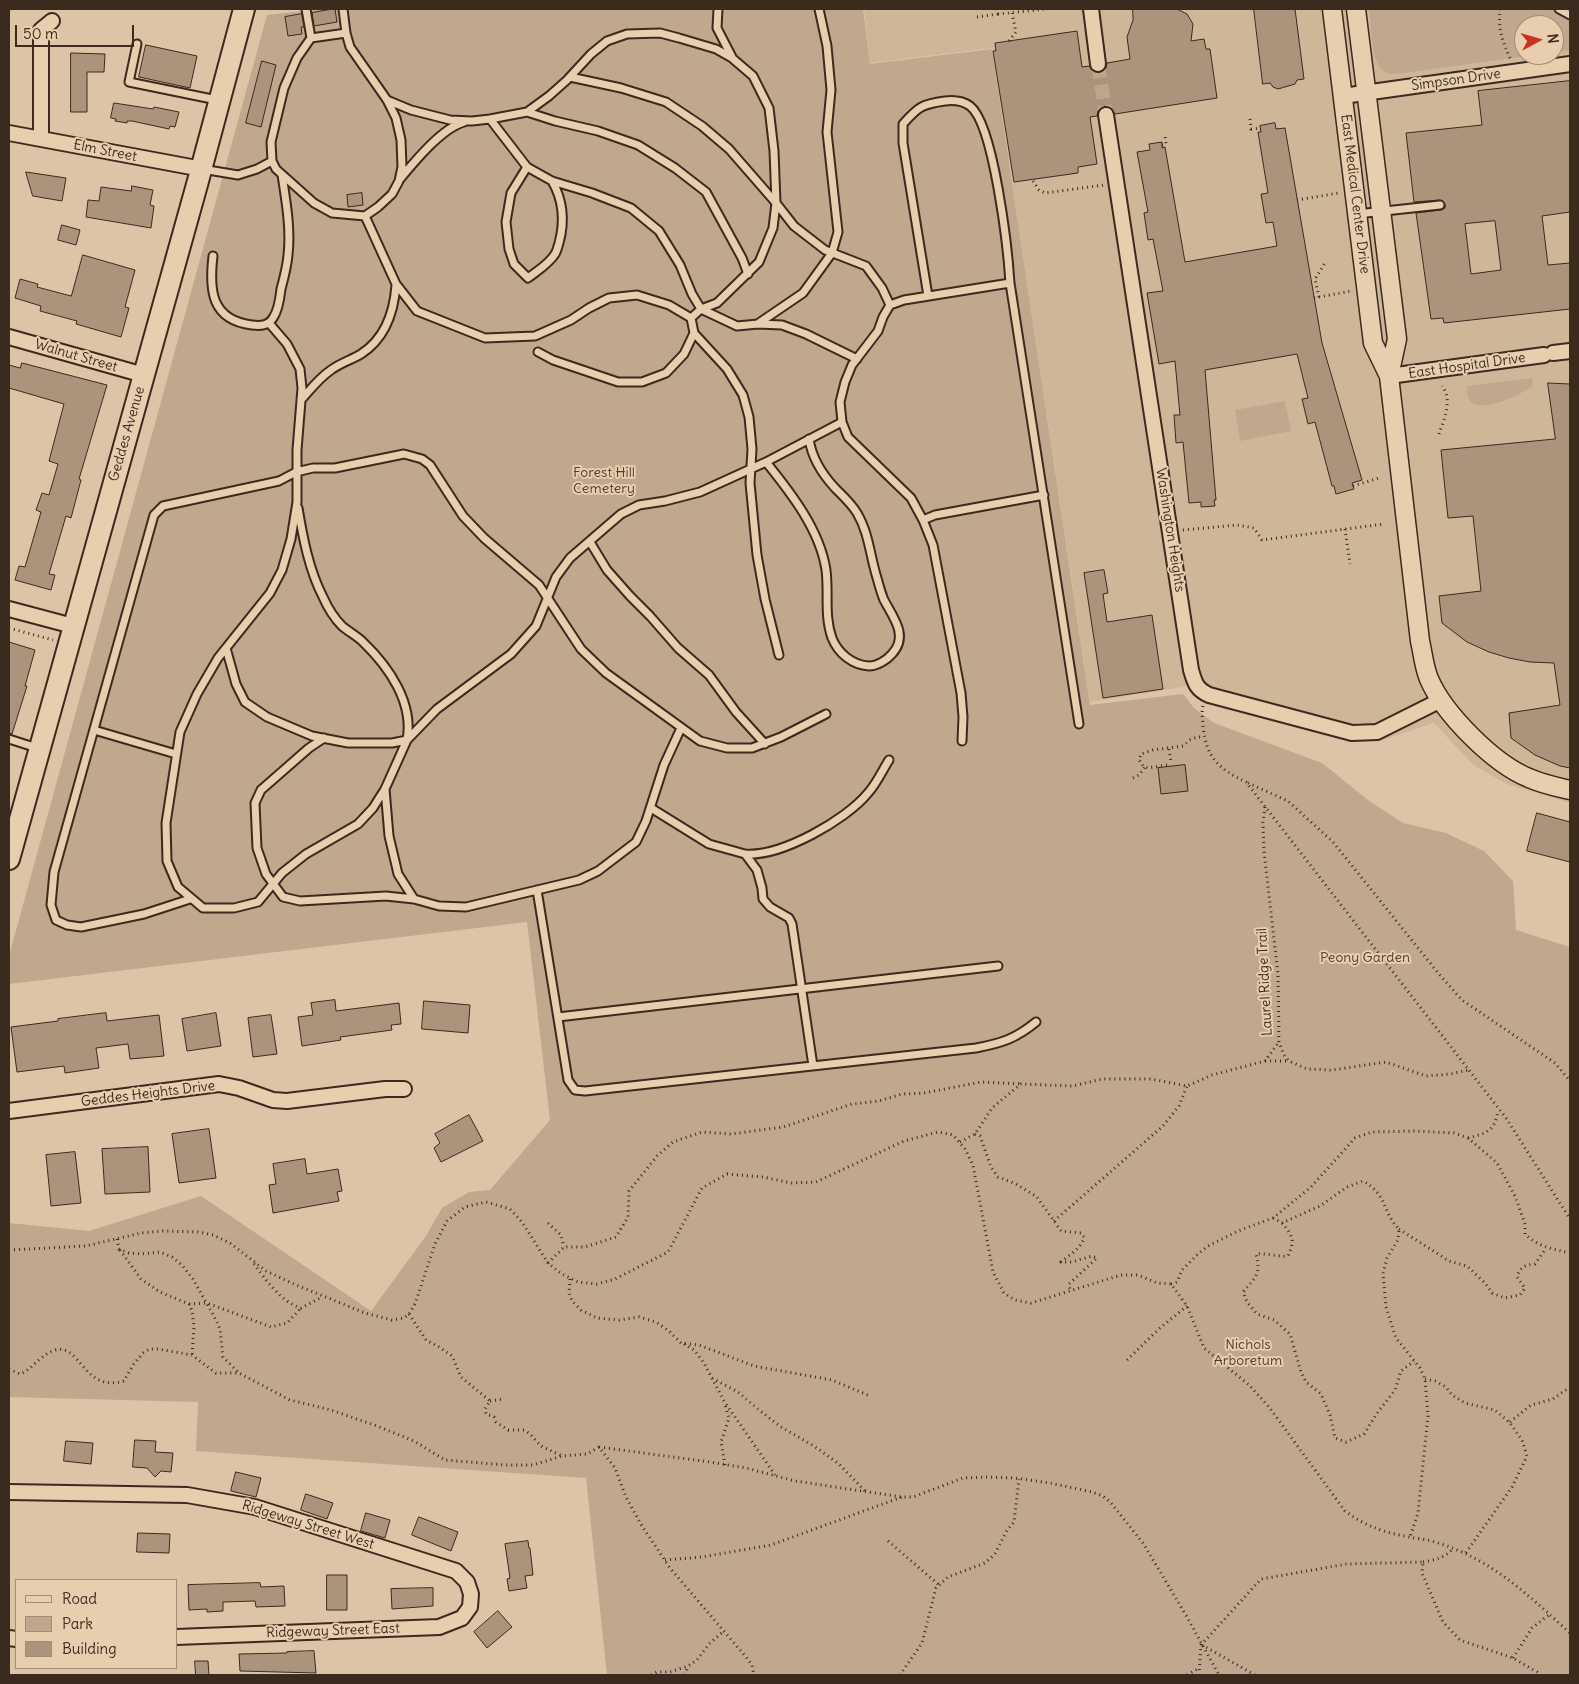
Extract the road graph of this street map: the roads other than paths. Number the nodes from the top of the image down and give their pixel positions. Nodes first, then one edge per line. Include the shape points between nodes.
1 (244, 9) edge
2 (306, 9) edge
3 (343, 9) edge
4 (718, 9) edge
5 (819, 9) edge
6 (1091, 9) edge
7 (1332, 9) edge
8 (1356, 9) edge
9 (1559, 9) edge
10 (1570, 15) edge
11 (52, 21) dead end
12 (346, 33) junction
13 (310, 38) junction
14 (137, 44) dead end
15 (732, 58) junction
16 (1098, 64) tunnel mouth
17 (1570, 64) edge
18 (570, 77) junction
19 (1366, 93) junction
20 (1342, 96) junction
21 (220, 100) junction
22 (387, 100) junction
23 (527, 112) junction
24 (1106, 115) tunnel mouth
25 (490, 119) junction
26 (472, 120) junction
27 (9, 133) edge
28 (41, 139) junction
29 (272, 161) junction
30 (527, 167) junction
31 (202, 169) junction
32 (282, 175) junction
33 (399, 181) junction
34 (552, 181) junction
35 (776, 203) junction
36 (1440, 205) dead end
37 (1381, 211) junction
38 (1357, 214) junction
39 (365, 216) junction
40 (832, 253) junction
41 (212, 256) dead end
42 (748, 274) junction
43 (1010, 283) junction
44 (396, 284) junction
45 (928, 296) junction
46 (890, 305) junction
47 (700, 310) junction
48 (691, 318) junction
49 (269, 323) junction
50 (758, 324) junction
51 (694, 333) junction
52 (9, 337) edge
53 (1570, 351) edge
54 (538, 352) dead end
55 (857, 359) junction
56 (144, 375) junction
57 (1390, 376) junction
58 (301, 400) junction
59 (842, 422) junction
60 (808, 439) junction
61 (766, 462) junction
62 (750, 469) junction
63 (296, 472) junction
64 (1044, 495) junction
65 (297, 502) junction
66 (923, 520) junction
67 (590, 542) junction
68 (548, 599) junction
69 (9, 609) edge
70 (73, 626) junction
71 (226, 648) junction
72 (779, 654) dead end
73 (1441, 700) junction
74 (826, 714) dead end
75 (1079, 724) dead end
76 (681, 728) junction
77 (94, 730) junction
78 (324, 738) junction
79 (9, 739) edge
80 (407, 740) junction
81 (962, 741) dead end
82 (765, 744) junction
83 (39, 748) junction
84 (176, 754) junction
85 (889, 760) dead end
86 (385, 789) junction
87 (1570, 790) edge
88 (651, 808) junction
89 (745, 854) junction
90 (9, 859) edge
91 (273, 883) junction
92 (537, 890) junction
93 (190, 899) junction
94 (414, 900) junction
95 (998, 966) dead end
96 (802, 989) junction
97 (558, 1018) junction
98 (1036, 1022) dead end
99 (813, 1066) junction
100 (404, 1090) dead end
101 (9, 1111) edge
102 (9, 1492) edge
103 (471, 1594) joint
104 (178, 1637) edge

1 - 21 main road, Geddes Avenue
2 - 13 lane
3 - 12 lane
4 - 15 lane via 717,28
5 - 40 lane via 827,46 830,90 826,132 838,232
6 - 16 street
7 - 20 street, East Medical Center Drive
8 - 19 street, East Medical Center Drive
9 - 10 lane
11 - 28 street via 41,30
12 - 13 lane
12 - 22 lane via 354,54
13 - 29 lane via 284,88 271,142
14 - 21 lane via 129,82
15 - 18 lane via 716,49 660,33 627,34 606,41
15 - 35 lane via 753,76 768,108
17 - 19 street, Simpson Drive
18 - 23 lane
18 - 35 lane via 666,102 722,144
19 - 20 street, Simpson Drive
19 - 37 street, East Medical Center Drive
20 - 38 street, East Medical Center Drive
21 - 31 main road, Geddes Avenue
22 - 26 lane via 433,116
22 - 33 lane via 396,118 401,140
23 - 25 lane
23 - 42 lane via 638,145 675,168 706,192
24 - 73 street, Washington Heights via 1194,682 1209,696 1352,733 1377,732
25 - 26 lane
25 - 30 lane
26 - 33 lane via 452,128 428,147
27 - 28 street, Elm Street
28 - 31 street, Elm Street
29 - 31 lane via 238,175
29 - 32 lane
30 - 34 lane
30 - 34 lane via 511,193 506,222 514,264 528,278 556,253 561,234 562,205
31 - 56 main road, Geddes Avenue
32 - 39 lane via 314,203 332,213
32 - 49 lane via 288,255 275,313
33 - 39 lane via 392,194
34 - 47 lane via 631,208 659,232 680,265
35 - 40 lane via 794,226
35 - 42 lane via 773,228 759,262
36 - 37 lane
37 - 38 lane
37 - 57 street, East Medical Center Drive via 1397,339
38 - 57 street, East Medical Center Drive via 1373,343
39 - 44 lane
40 - 46 lane via 866,266
40 - 50 lane via 802,293
41 - 49 lane via 212,290 223,313 236,322
42 - 47 lane via 717,303
43 - 45 lane
43 - 45 lane via 1008,248 995,174 980,122 971,107 954,100 927,103 903,124 903,142
43 - 64 lane
44 - 48 lane via 417,311 485,338 534,336 609,298 637,295 669,305
44 - 58 lane via 395,305 376,342 329,371
45 - 46 lane
46 - 55 lane via 878,331
47 - 48 lane
47 - 50 lane via 737,326
48 - 51 lane
49 - 58 lane via 297,362
50 - 55 lane via 782,325
51 - 54 lane via 684,354 666,373 642,382 618,382
51 - 62 lane via 727,369 743,395 749,417
52 - 56 street, Walnut Street
53 - 57 street, East Hospital Drive
55 - 59 lane via 845,382 840,402
56 - 70 main road, Geddes Avenue
57 - 73 street, East Medical Center Drive via 1420,641 1429,679
58 - 63 lane
59 - 60 lane
59 - 66 lane via 848,437 911,498
60 - 61 lane
60 - 61 lane via 820,469 851,504 862,523 884,599 900,634 899,643 889,659 869,666 843,655 835,646 829,628 826,571 819,544 797,504
61 - 62 lane
62 - 67 lane via 700,492 639,505 621,514
62 - 72 lane via 757,555
63 - 65 lane
63 - 68 lane via 404,454 422,459 430,465 463,516 539,585
63 - 77 lane via 279,481 163,506 154,515
64 - 66 lane
64 - 75 lane
65 - 71 lane via 282,570 270,593
65 - 80 lane via 302,536 323,597 340,624 363,642 386,668 400,691 408,716
66 - 81 lane via 933,545 961,693
67 - 68 lane via 570,558 556,577
67 - 82 lane via 607,570 678,648 709,675
68 - 76 lane via 581,649 606,672
68 - 80 lane via 536,626 511,654 437,709
69 - 70 street
70 - 83 main road, Geddes Avenue
71 - 78 lane via 236,684 245,702 267,717
71 - 84 lane via 197,694 180,732
73 - 87 street, East Medical Center Drive via 1467,733 1508,766 1528,778
74 - 82 lane
76 - 82 lane via 700,741 727,748 752,748
76 - 88 lane via 664,765
77 - 84 lane
77 - 93 lane via 54,872 51,906 56,920 81,926 144,914
78 - 80 lane via 348,743 392,744
78 - 91 lane via 261,790 254,803 258,848 266,874
79 - 83 lane
80 - 86 lane
83 - 90 main road, Geddes Avenue
84 - 93 lane via 166,824 167,861 178,887
85 - 89 lane via 869,793 832,823 772,851
86 - 91 lane via 358,824 306,854
86 - 94 lane via 389,836 398,874
88 - 89 lane via 709,844
88 - 92 lane via 636,842 598,871 579,880
89 - 96 lane via 757,870 766,904 791,921
91 - 93 lane via 258,902 234,908 203,908
91 - 94 lane via 283,897 300,901 386,896
92 - 94 lane via 466,907
92 - 97 lane
95 - 96 lane
96 - 97 lane
96 - 99 lane
97 - 99 lane via 568,1080 574,1090
98 - 99 lane via 1002,1043
100 - 101 street, Geddes Heights Drive via 385,1089 280,1101 219,1084
102 - 103 street, Ridgeway Street West via 187,1495 254,1507 456,1571 467,1582
103 - 104 street, Ridgeway Street East via 470,1607 462,1618 439,1627

